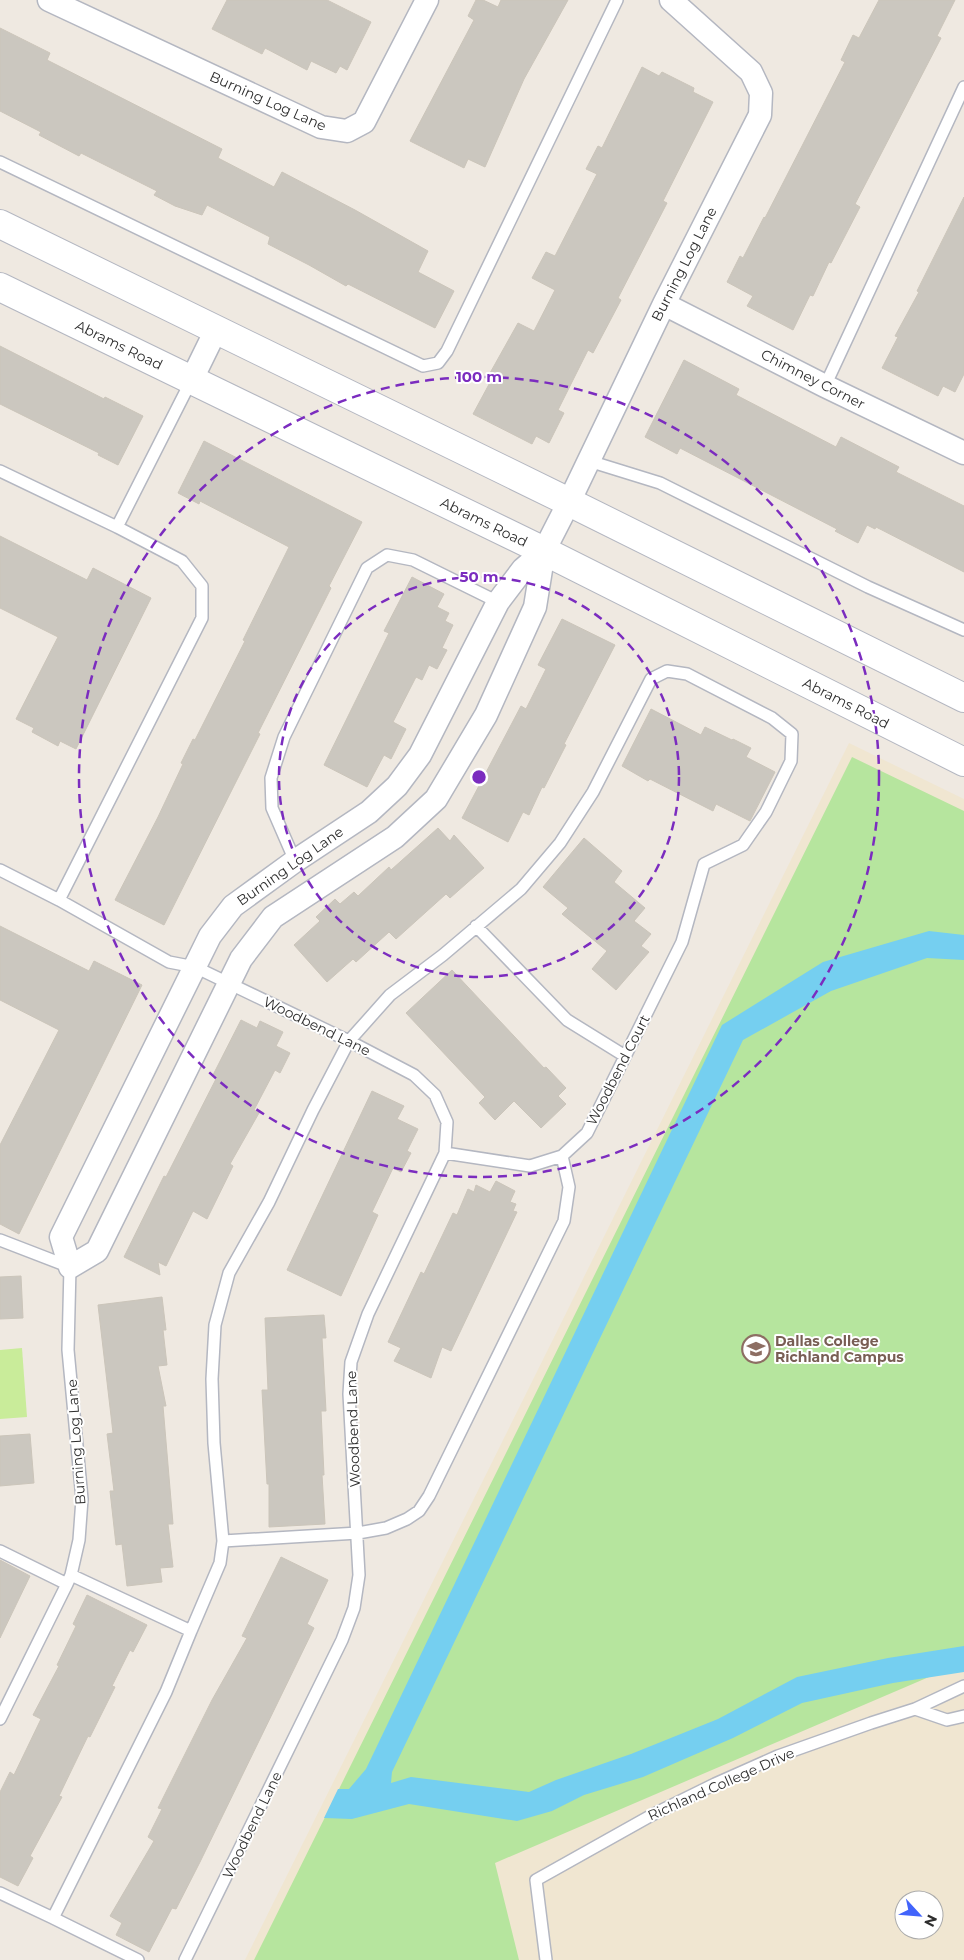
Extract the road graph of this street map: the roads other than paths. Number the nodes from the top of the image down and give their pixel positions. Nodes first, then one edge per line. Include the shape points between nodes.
1 (49, 0) edge
2 (427, 0) edge
3 (617, 0) edge
4 (671, 0) edge
5 (964, 87) edge
6 (0, 162) edge
7 (0, 224) edge
8 (0, 288) edge
9 (664, 304) junction
10 (216, 330) junction
11 (191, 380) junction
12 (825, 386) junction
13 (964, 453) edge
14 (589, 461) junction
15 (0, 471) edge
16 (569, 502) junction
17 (117, 527) junction
18 (544, 551) junction
19 (498, 602) junction
20 (964, 630) edge
21 (964, 698) edge
22 (964, 762) edge
23 (295, 861) junction
24 (0, 870) edge
25 (59, 900) junction
26 (476, 926) junction
27 (195, 967) junction
28 (229, 983) junction
29 (349, 1041) junction
30 (625, 1056) junction
31 (445, 1153) junction
32 (562, 1156) junction
33 (0, 1240) edge
34 (70, 1267) junction
35 (358, 1533) junction
36 (223, 1541) junction
37 (0, 1551) edge
38 (69, 1579) junction
39 (191, 1631) junction
40 (964, 1686) edge
41 (915, 1710) junction
42 (964, 1716) edge
43 (0, 1719) edge
44 (0, 1893) edge
45 (53, 1918) junction
46 (138, 1960) edge
47 (185, 1960) edge
48 (546, 1960) edge

1 - 2 street, Burning Log Lane via 321,127 347,131 364,122
3 - 6 lane via 438,364 423,366
4 - 9 street, Burning Log Lane via 751,72 761,93 760,115
5 - 12 lane
7 - 10 main road
8 - 11 main road, Abrams Road
9 - 12 street, Chimney Corner
9 - 14 street, Burning Log Lane
10 - 11 street
10 - 16 main road
11 - 17 lane
11 - 18 main road, Abrams Road
12 - 13 street, Chimney Corner
14 - 16 street, Burning Log Lane
14 - 20 lane via 660,483 868,587
15 - 17 lane
16 - 18 street, Burning Log Lane
16 - 21 main road
17 - 25 lane via 182,561 202,586 202,618
18 - 19 street, Burning Log Lane via 523,569
18 - 22 main road, Abrams Road
18 - 28 street, Burning Log Lane via 535,607 486,715 436,799 395,837 273,917 241,959
19 - 23 street, Burning Log Lane via 420,755 397,786 369,812
19 - 23 lane via 413,560 387,555 366,568 284,737 271,778 272,808
23 - 27 street, Burning Log Lane via 232,906 210,936
24 - 25 lane, Woodbend Lane
25 - 27 lane, Woodbend Lane via 169,962
26 - 29 lane via 390,995
26 - 30 lane via 567,1020
26 - 30 lane, Woodbend Court via 521,889 560,843 592,792 651,679 667,671 687,674 772,718 792,734 791,761 766,812 743,845 704,864 682,942
27 - 28 lane, Woodbend Lane
27 - 34 street, Burning Log Lane via 61,1237
28 - 29 lane, Woodbend Lane
28 - 34 street, Burning Log Lane via 97,1251
29 - 31 lane, Woodbend Lane via 414,1075 435,1095 448,1122
29 - 36 lane via 269,1202 229,1273 215,1325 214,1443
30 - 32 lane, Woodbend Court via 587,1133
31 - 32 lane, Woodbend Court via 530,1166
31 - 35 lane, Woodbend Lane via 368,1314 351,1362 349,1394
32 - 35 lane via 569,1187 564,1220 429,1496 419,1511 406,1519 386,1528
33 - 34 lane
34 - 38 lane, Burning Log Lane via 68,1350 82,1500 79,1540
35 - 36 lane
35 - 47 lane, Woodbend Lane via 359,1575 354,1608 342,1640
36 - 39 lane via 220,1563
37 - 38 lane
38 - 39 lane
38 - 43 lane, Burning Log Lane
39 - 45 lane via 166,1692
40 - 41 lane, Richland College Drive
41 - 42 lane via 947,1720
41 - 48 lane, Richland College Drive via 778,1756 715,1784 536,1880
44 - 45 lane
45 - 46 lane

